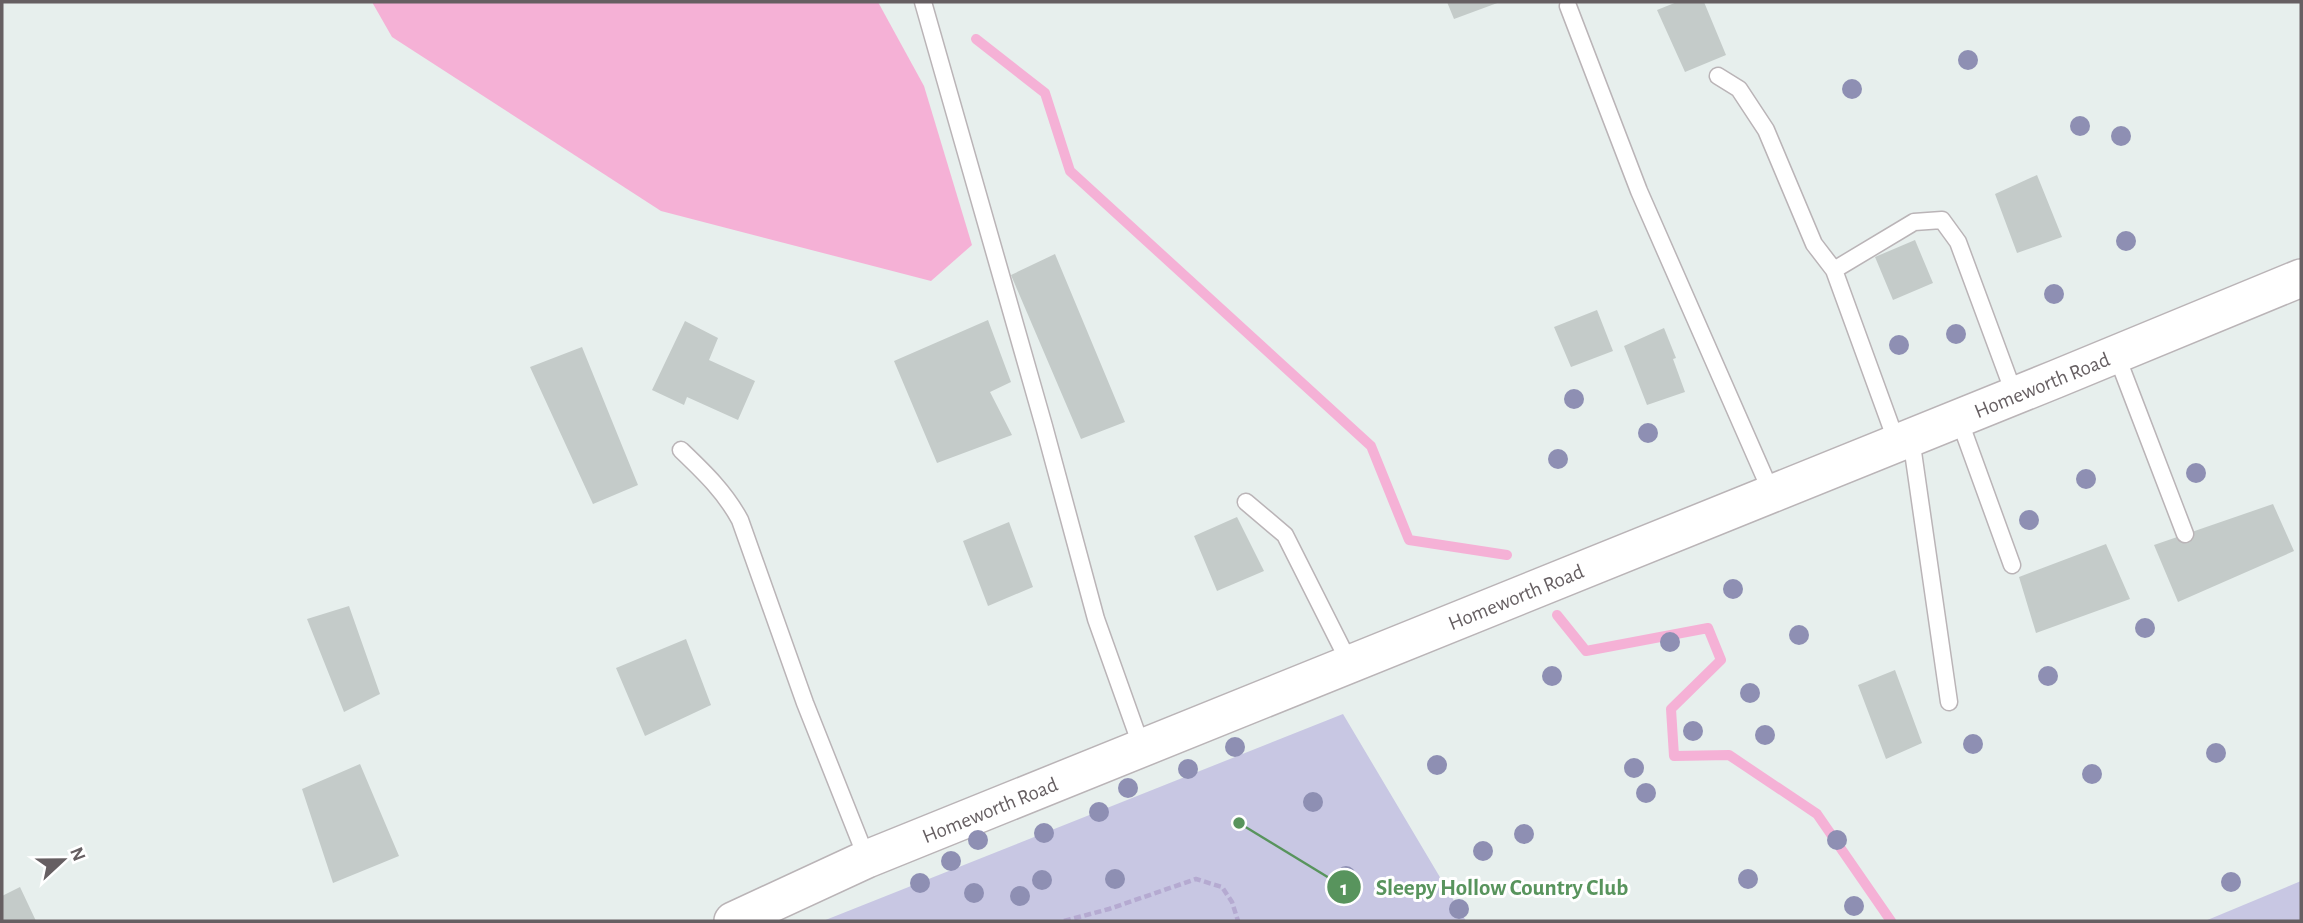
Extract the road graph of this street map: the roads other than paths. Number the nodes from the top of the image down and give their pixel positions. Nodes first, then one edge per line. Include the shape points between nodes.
1 (923, 2) edge
2 (1569, 6) dead end
3 (1718, 76) dead end
4 (1834, 270) junction
5 (2301, 278) edge
6 (2116, 354) junction
7 (2015, 396) junction
8 (1959, 418) junction
9 (1904, 441) junction
10 (681, 450) dead end
11 (1772, 494) junction
12 (1246, 502) dead end
13 (2185, 534) dead end
14 (2012, 565) dead end
15 (1350, 664) junction
16 (1950, 702) dead end
17 (1142, 748) junction
18 (867, 859) junction
19 (733, 921) edge

1 - 17 lane via 1096,619
2 - 11 lane via 1639,191
3 - 4 lane via 1739,89 1766,130 1814,244
4 - 7 lane via 1914,222 1942,220 1958,242
4 - 9 lane
5 - 6 street, Homeworth Road
6 - 7 street, Homeworth Road
6 - 13 lane
7 - 8 street, Homeworth Road
8 - 9 street, Homeworth Road
8 - 14 lane
9 - 11 street, Homeworth Road
9 - 16 lane
10 - 18 lane via 713,479 740,520
11 - 15 street, Homeworth Road
12 - 15 lane via 1285,535
15 - 17 street, Homeworth Road
17 - 18 street, Homeworth Road
18 - 19 street, Homeworth Road

